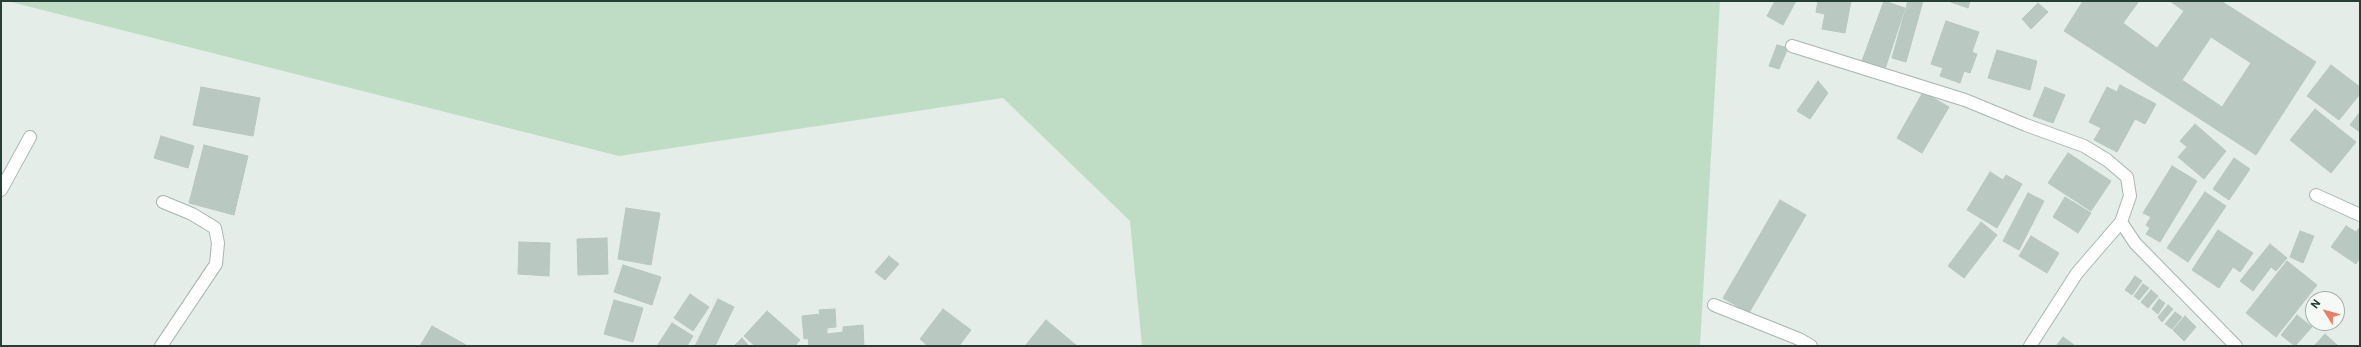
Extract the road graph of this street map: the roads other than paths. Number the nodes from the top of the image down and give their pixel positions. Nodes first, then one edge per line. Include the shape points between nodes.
1 (1792, 46) dead end
2 (30, 137) dead end
3 (1, 190) edge
4 (2316, 195) dead end
5 (163, 202) dead end
6 (2360, 215) edge
7 (2121, 222) junction
8 (1714, 306) dead end
9 (161, 346) edge
10 (1811, 346) edge
11 (2030, 346) edge
12 (2236, 346) edge

1 - 7 street via 1966,100 2084,146 2108,160 2127,177 2130,196
2 - 3 street
4 - 6 street
5 - 9 street via 192,214 215,228 218,243 216,264
7 - 11 street via 2078,273
7 - 12 street via 2135,243
8 - 10 street

